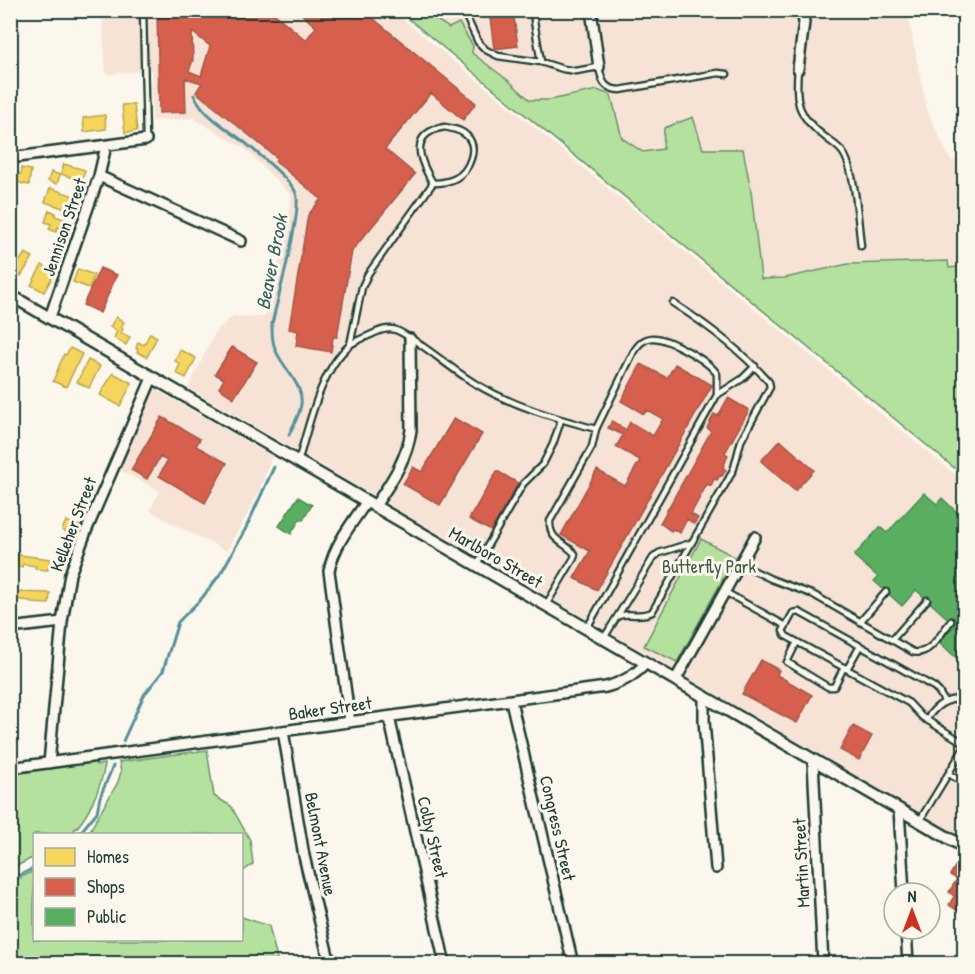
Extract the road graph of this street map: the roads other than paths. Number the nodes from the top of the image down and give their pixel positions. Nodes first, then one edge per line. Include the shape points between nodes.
1 (143, 10) edge
2 (464, 10) edge
3 (534, 10) edge
4 (591, 10) edge
5 (802, 10) edge
6 (541, 63) junction
7 (599, 67) junction
8 (798, 69) joint
9 (727, 74) dead end
10 (146, 140) joint
11 (106, 146) junction
12 (10, 158) edge
13 (99, 176) junction
14 (433, 183) junction
15 (242, 241) dead end
16 (861, 246) dead end
17 (10, 295) edge
18 (673, 303) dead end
19 (50, 318) junction
20 (410, 339) junction
21 (350, 345) junction
22 (755, 366) junction
23 (153, 378) junction
24 (717, 395) junction
25 (561, 420) junction
26 (596, 429) junction
27 (298, 462) junction
28 (371, 504) junction
29 (755, 537) dead end
30 (692, 543) junction
31 (740, 564) junction
32 (476, 565) junction
33 (725, 592) junction
34 (886, 592) dead end
35 (927, 600) dead end
36 (546, 605) junction
37 (618, 616) junction
38 (951, 621) dead end
39 (62, 622) junction
40 (860, 622) junction
41 (786, 626) junction
42 (10, 628) edge
43 (587, 628) junction
44 (604, 638) junction
45 (892, 640) junction
46 (796, 642) junction
47 (860, 646) junction
48 (646, 663) junction
49 (846, 668) junction
50 (676, 679) junction
51 (704, 696) junction
52 (964, 699) edge
53 (511, 700) junction
54 (944, 701) junction
55 (389, 717) junction
56 (926, 720) junction
57 (350, 722) junction
58 (283, 731) junction
59 (964, 743) edge
60 (964, 748) edge
61 (813, 761) junction
62 (49, 763) junction
63 (10, 768) edge
64 (949, 774) junction
65 (964, 783) edge
66 (899, 809) junction
67 (920, 821) junction
68 (964, 847) edge
69 (716, 868) dead end
70 (903, 881) edge
71 (907, 941) edge
72 (330, 963) edge
73 (445, 963) edge
74 (573, 963) edge
75 (823, 963) edge
76 (908, 963) edge

1 - 10 lane
2 - 6 lane via 478,42 486,50 498,56
3 - 6 lane
4 - 7 street
5 - 8 street
6 - 7 lane via 576,71
7 - 9 lane via 606,87 620,90
8 - 16 lane via 799,106 807,123 844,153 850,168
10 - 11 street
11 - 12 street
11 - 13 street, Jennison Street
13 - 15 street
13 - 19 street, Jennison Street
14 - 14 lane via 422,164 420,141 435,128 456,129 471,143 472,156 467,168 458,177
14 - 21 lane via 368,274
17 - 19 street, Marlboro Street
18 - 22 lane via 714,330
19 - 23 street, Marlboro Street
20 - 21 lane via 387,328
20 - 25 lane via 477,385
20 - 28 street via 409,443 401,464
21 - 27 lane via 327,376
22 - 24 lane
22 - 30 lane via 769,382 769,392 741,441 729,478
23 - 27 street, Marlboro Street
23 - 39 street, Kelleher Street via 70,574
24 - 26 lane via 717,374 707,363 667,341 645,339 634,351
24 - 43 lane
25 - 26 lane
25 - 32 lane via 543,464 524,484
26 - 36 lane via 592,447 550,521 556,541 575,554
27 - 28 street, Marlboro Street
28 - 32 street, Marlboro Street
28 - 57 street via 337,547 329,571
29 - 31 street
30 - 37 lane via 653,558
30 - 37 lane via 652,612
31 - 33 street
31 - 40 lane via 814,595
32 - 36 street, Marlboro Street
33 - 41 lane
33 - 50 street
34 - 40 lane
35 - 45 lane
36 - 43 street, Marlboro Street
37 - 44 lane
38 - 45 lane via 922,653
39 - 42 street
39 - 62 street, Kelleher Street
40 - 45 lane
41 - 46 lane via 784,635
41 - 47 lane via 797,612
43 - 44 street, Marlboro Street
44 - 48 street, Marlboro Street
46 - 49 lane
46 - 49 lane via 787,662 828,687 834,687
47 - 49 lane
47 - 54 lane via 934,687
48 - 50 street, Marlboro Street
48 - 53 street, Baker Street via 634,675 614,685
49 - 56 lane via 909,703
50 - 51 street, Marlboro Street
51 - 61 street, Marlboro Street
51 - 69 street
52 - 54 lane
53 - 55 street, Baker Street
53 - 74 street, Congress Street
54 - 56 lane
55 - 57 street, Baker Street
55 - 73 street, Colby Street
56 - 59 lane
57 - 58 street, Baker Street
58 - 62 street, Baker Street
58 - 72 street, Belmont Avenue via 304,856
60 - 64 lane
61 - 66 street, Marlboro Street
61 - 75 street, Martin Street
62 - 63 street, Baker Street
64 - 65 lane
64 - 67 lane
66 - 67 street, Marlboro Street
66 - 70 street
67 - 68 street, Marlboro Street
71 - 76 street

